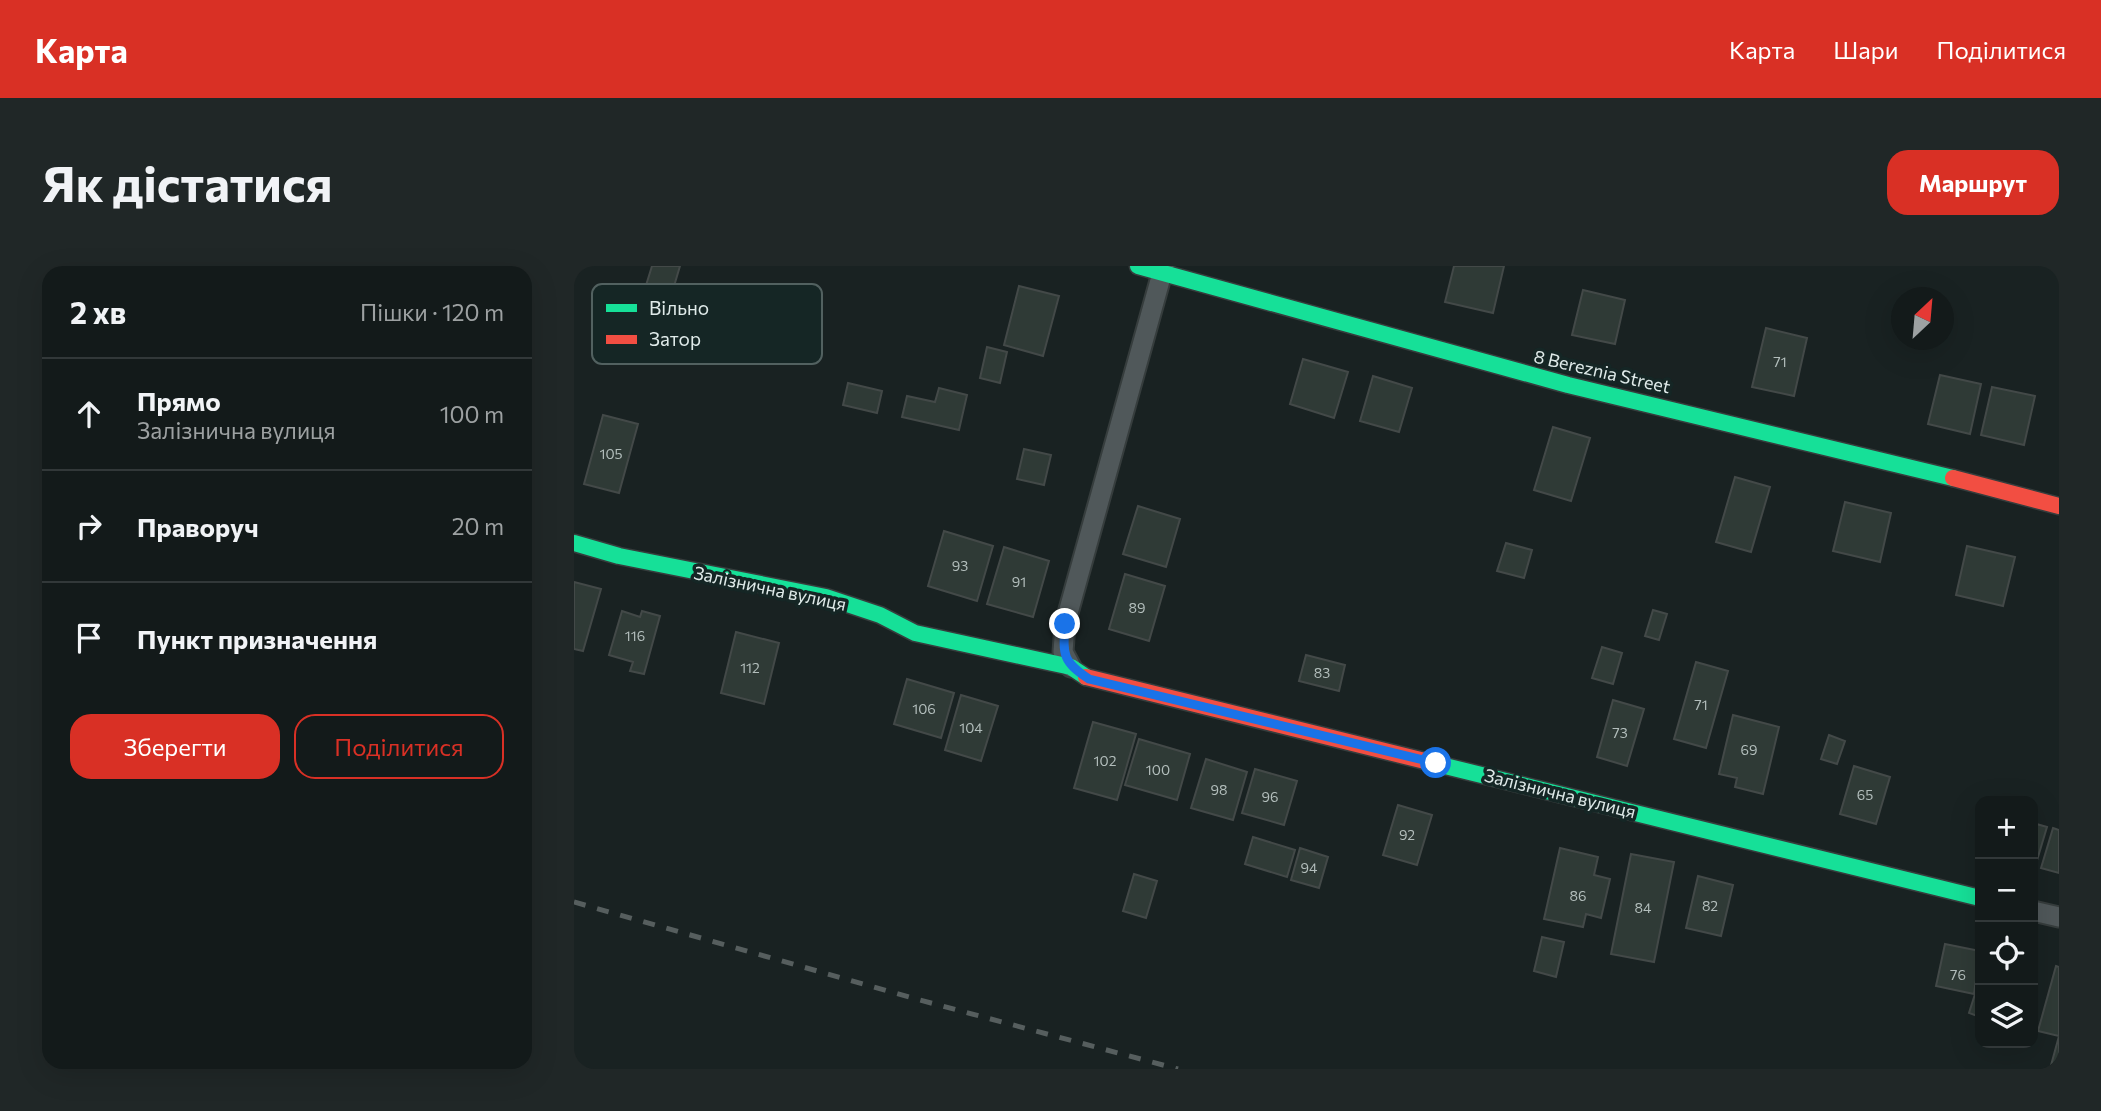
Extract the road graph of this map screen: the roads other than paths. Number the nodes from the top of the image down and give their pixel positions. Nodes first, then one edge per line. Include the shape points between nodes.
1 (1138, 266) edge
2 (1163, 269) edge
3 (2059, 506) edge
4 (574, 543) edge
5 (1071, 667) junction
6 (1975, 897) edge
7 (2038, 912) edge
8 (2059, 917) edge

1 - 2 street, 8 Bereznia Street
2 - 3 street, 8 Bereznia Street via 1269,305 1568,385 1868,455
2 - 5 street via 1065,624 1063,652
4 - 5 street, Залізнична вулиця via 826,597 880,615 915,633
5 - 6 street, Залізнична вулиця via 1089,679
7 - 8 street

